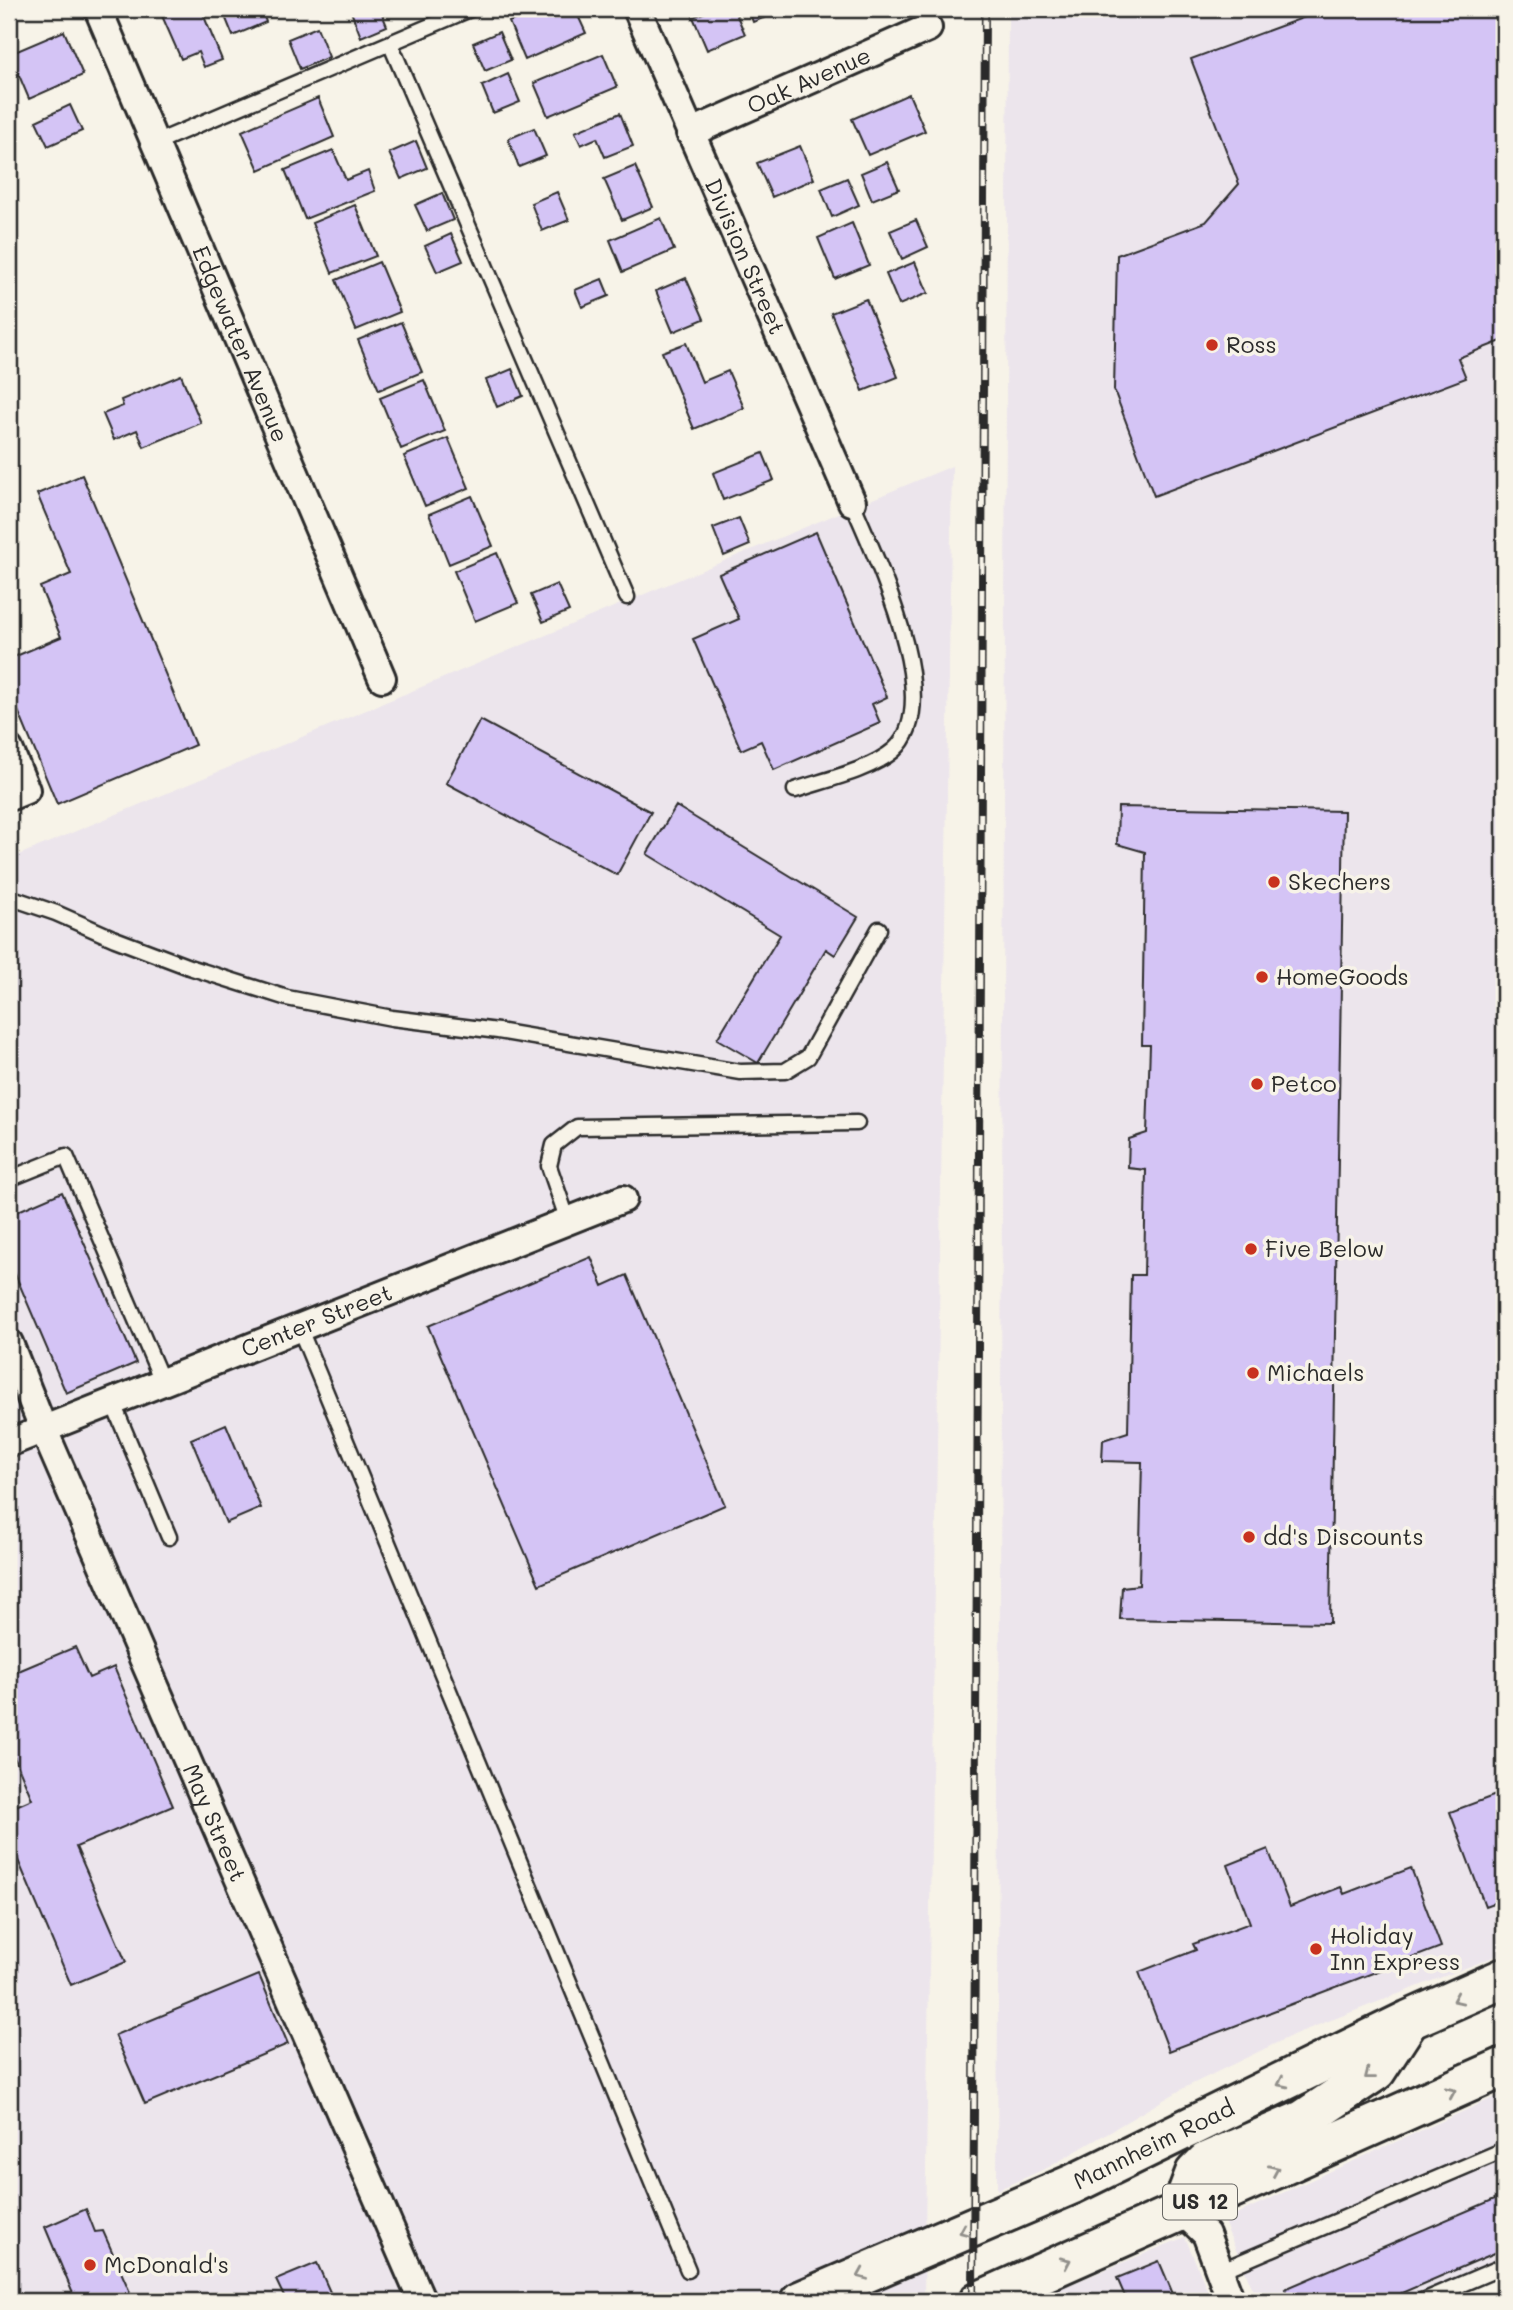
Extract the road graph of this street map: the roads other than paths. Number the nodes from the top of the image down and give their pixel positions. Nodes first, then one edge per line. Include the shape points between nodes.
1 (98, 9) edge
2 (470, 9) edge
3 (637, 9) edge
4 (928, 28) dead end
5 (390, 43) junction
6 (690, 133) junction
7 (155, 143) junction
8 (852, 502) joint
9 (627, 597) dead end
10 (382, 678) dead end
11 (9, 749) edge
12 (795, 789) dead end
13 (17, 793) edge
14 (9, 897) edge
15 (879, 929) dead end
16 (858, 1123) dead end
17 (9, 1180) edge
18 (622, 1199) dead end
19 (568, 1221) junction
20 (299, 1327) junction
21 (9, 1343) edge
22 (162, 1381) junction
23 (112, 1401) junction
24 (43, 1428) junction
25 (9, 1443) edge
26 (169, 1537) dead end
27 (1504, 1979) edge
28 (1409, 2020) junction
29 (1504, 2067) edge
30 (1504, 2150) edge
31 (1181, 2210) junction
32 (1504, 2266) edge
33 (688, 2270) dead end
34 (1220, 2271) junction
35 (422, 2301) edge
36 (800, 2301) edge
37 (979, 2301) edge
38 (1231, 2301) edge
39 (1422, 2301) edge

1 - 7 street, Edgewater Avenue
2 - 5 lane
3 - 6 street, Division Street
4 - 6 street, Oak Avenue
5 - 7 lane
5 - 9 lane
6 - 8 street, Division Street
7 - 10 street, Edgewater Avenue
8 - 12 lane via 904,635 912,686 910,723 905,737 882,759
11 - 13 street
14 - 15 lane via 189,967 287,998 740,1072 785,1071 808,1057
16 - 19 lane via 577,1127 554,1145 549,1166
17 - 22 lane via 66,1156
18 - 19 street, Center Street
19 - 20 street, Center Street
20 - 22 street, Center Street
20 - 33 lane
21 - 24 street, May Street
22 - 23 street, Center Street
23 - 24 street, Center Street
23 - 26 lane
24 - 25 street, Center Street
24 - 35 street, May Street
27 -> 28 main road, Mannheim Road
28 -> 31 main road via 1376,2071 1303,2120 1206,2162 1195,2173
28 -> 36 main road, Mannheim Road via 1073,2184
31 -> 29 main road, US 12
30 - 34 lane
31 - 34 street via 1206,2234
37 -> 31 main road, US 12
32 - 39 lane
34 - 38 street

